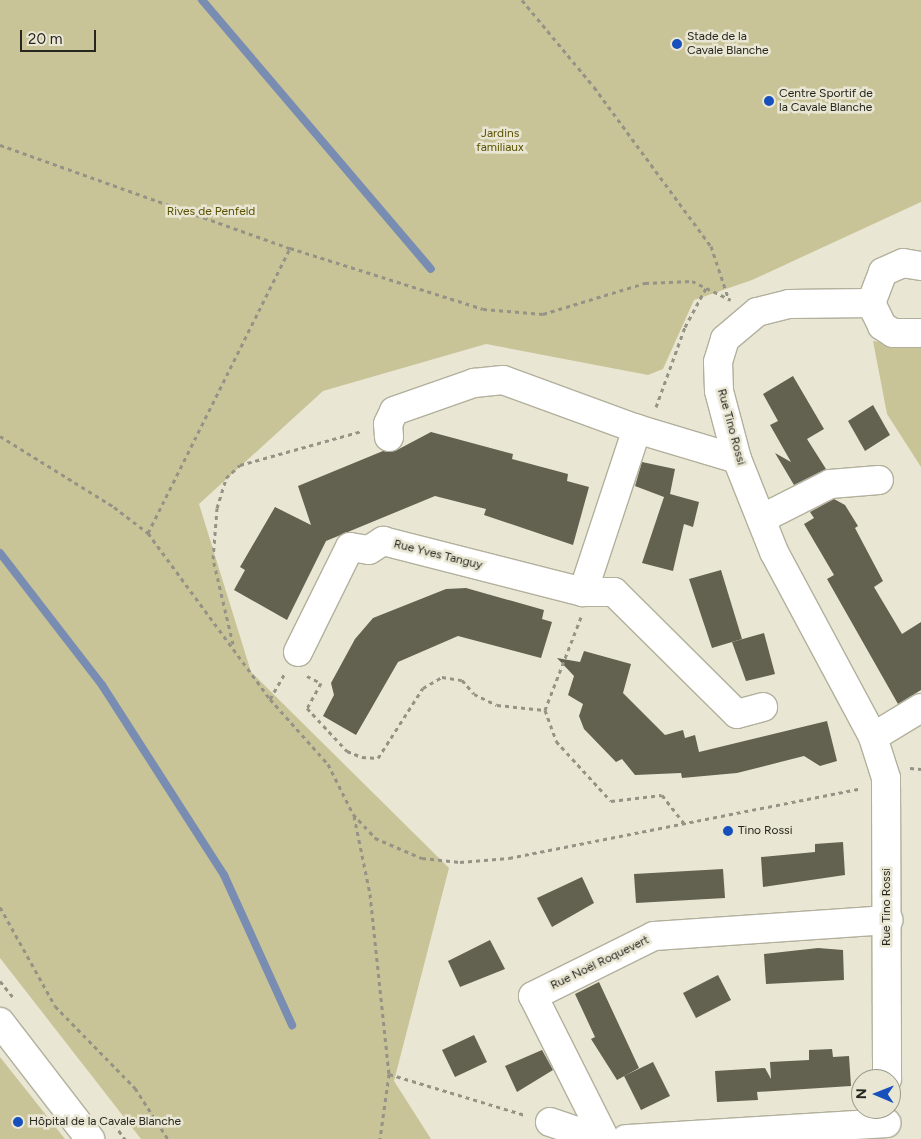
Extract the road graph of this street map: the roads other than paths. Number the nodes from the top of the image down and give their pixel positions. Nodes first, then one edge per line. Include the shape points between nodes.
1 (921, 266) edge
2 (871, 303) junction
3 (921, 333) edge
4 (388, 430) road end
5 (643, 431) junction
6 (737, 459) junction
7 (880, 480) dead end
8 (761, 519) junction
9 (587, 592) junction
10 (298, 652) dead end
11 (763, 707) dead end
12 (921, 708) edge
13 (873, 737) junction
14 (888, 920) junction
15 (0, 1022) edge
16 (887, 1069) edge
17 (550, 1122) road end
18 (887, 1124) edge
19 (90, 1139) edge
20 (600, 1139) edge
21 (605, 1139) edge
22 (626, 1139) edge

1 - 2 street via 903,263 883,272
2 - 3 street via 882,326 893,333
2 - 6 street, Rue Tino Rossi via 789,304 757,312 725,338 718,362 719,391
4 - 5 street via 394,411 474,383 503,380
5 - 6 street
5 - 9 street
6 - 8 street, Rue Tino Rossi
7 - 8 street via 830,484
8 - 13 street, Rue Tino Rossi via 774,552
9 - 10 street, Rue Yves Tanguy via 383,541 369,550 350,547
9 - 11 street, Rue Yves Tanguy via 614,592 737,714
12 - 13 street
13 - 14 street, Rue Tino Rossi via 886,778
14 - 16 street, Rue Tino Rossi
14 - 21 street, Rue Noël Roquevert via 654,936 533,996
15 - 19 street
17 - 20 street
18 - 22 street

